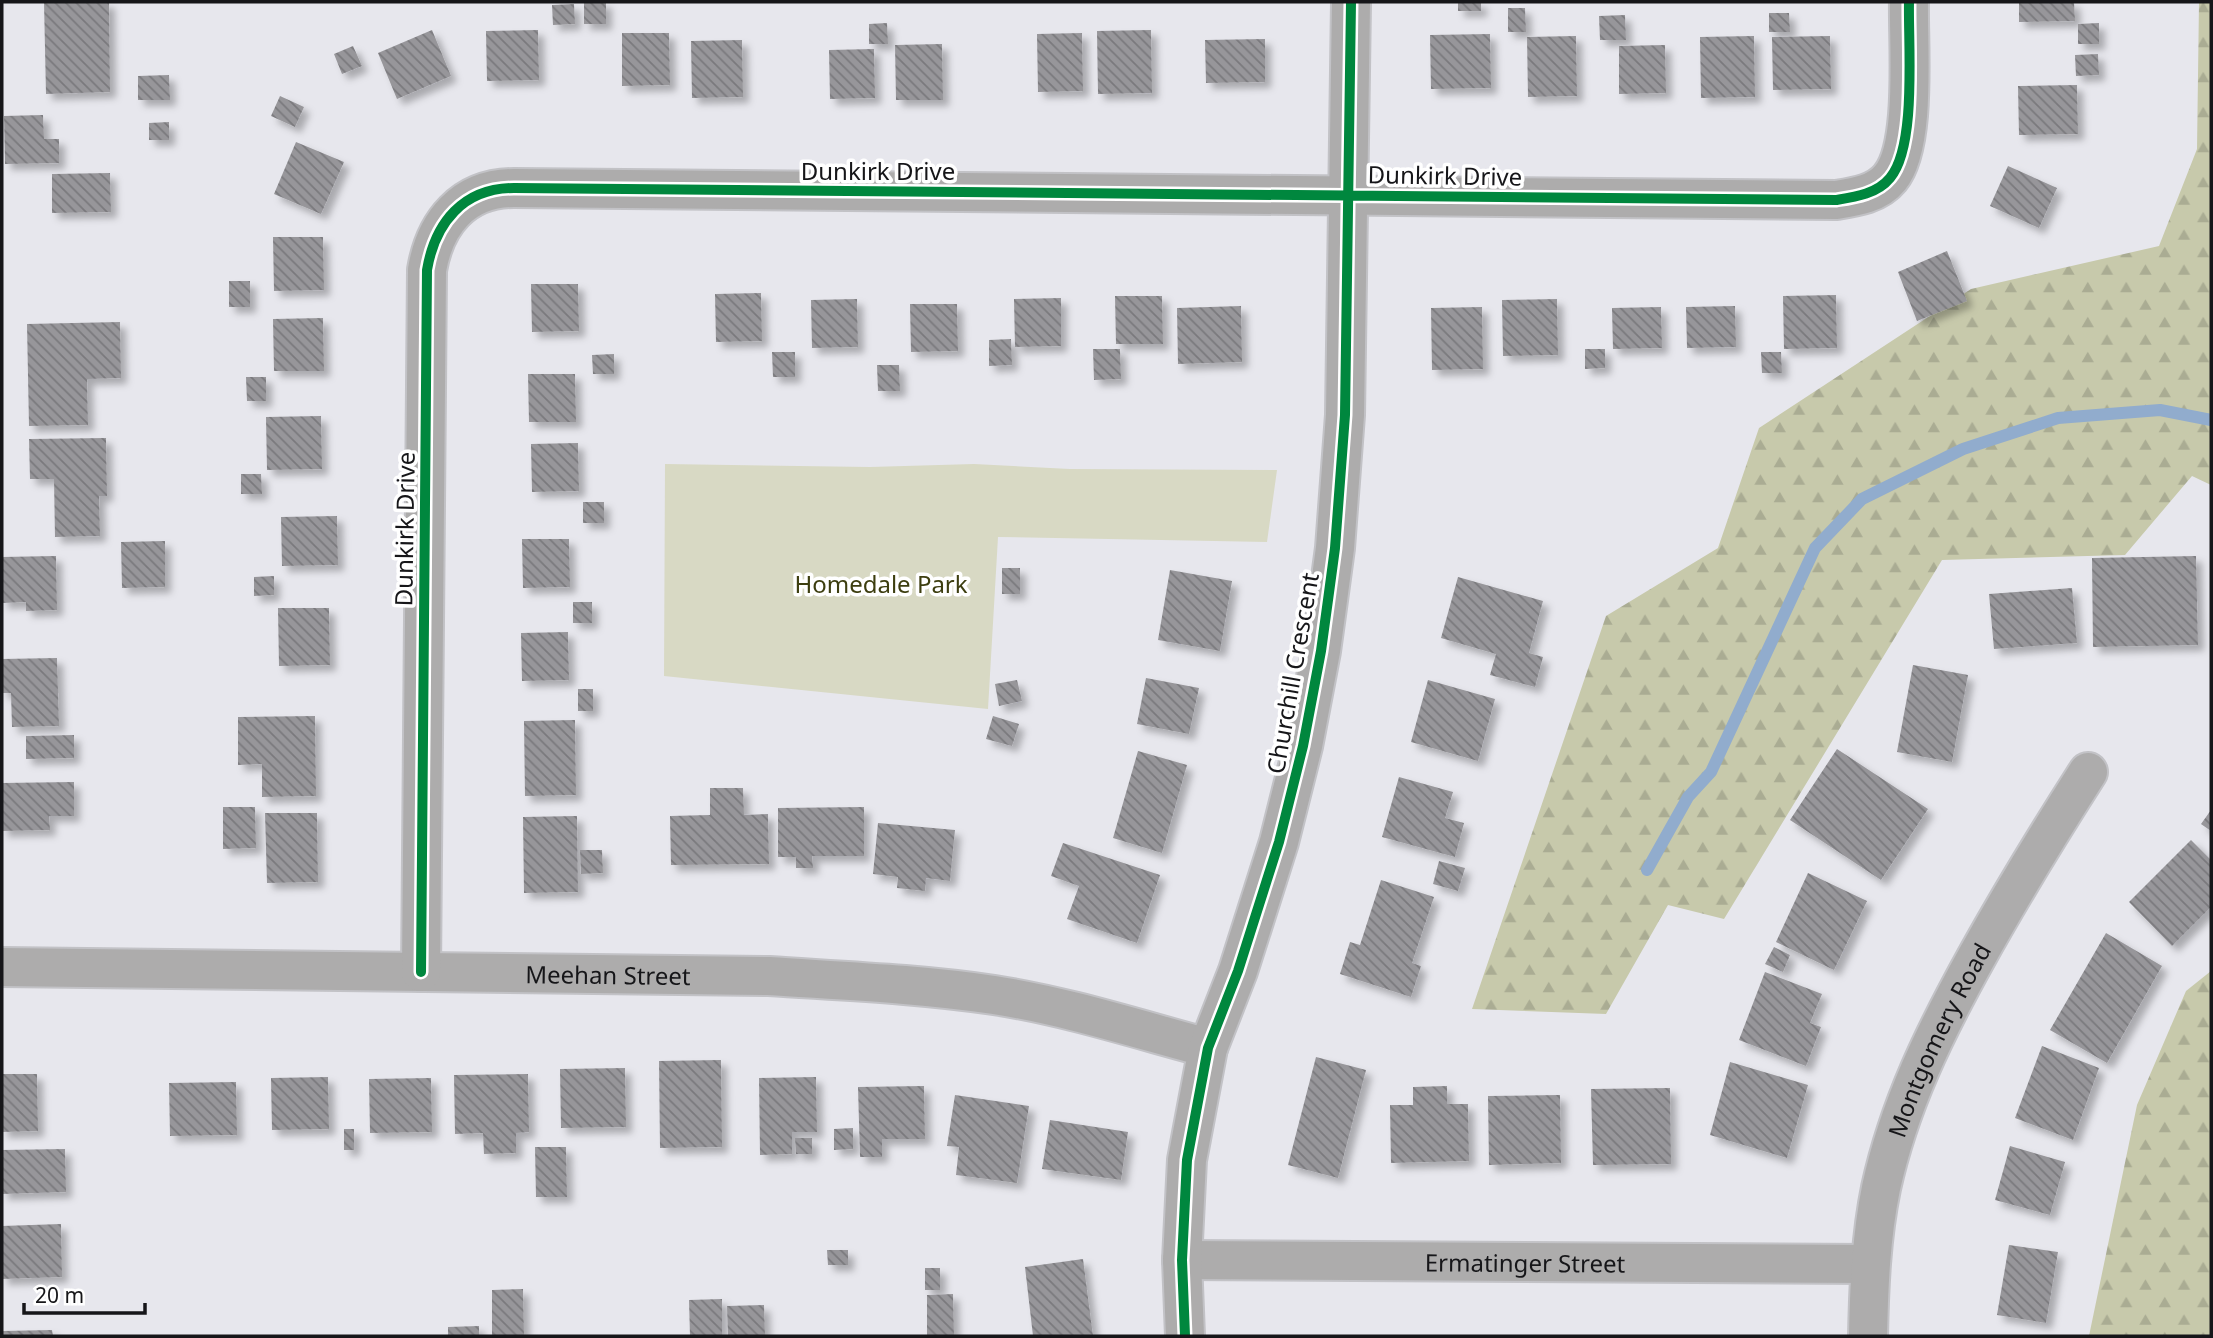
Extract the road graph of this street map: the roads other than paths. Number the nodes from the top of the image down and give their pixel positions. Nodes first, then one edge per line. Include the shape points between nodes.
1 (1352, 2) edge
2 (1909, 2) edge
3 (1349, 195) junction
4 (2088, 772) dead end
5 (2, 967) edge
6 (421, 972) junction
7 (1208, 1048) junction
8 (1182, 1260) junction
9 (1870, 1264) junction
10 (1185, 1336) edge
11 (1868, 1336) edge

1 - 3 street, Churchill Crescent
2 - 3 street, Dunkirk Drive via 1905,145 1889,181 1865,194 1798,201
3 - 6 street, Dunkirk Drive via 514,188 485,192 459,207 436,234 427,270
3 - 7 street, Churchill Crescent via 1343,458 1321,651 1279,842
4 - 9 street, Montgomery Road via 2018,881 1926,1052 1901,1115 1881,1189
5 - 6 street, Meehan Street
6 - 7 street, Meehan Street via 769,976 948,989 1044,1006
7 - 8 street, Churchill Crescent via 1187,1160
8 - 9 street, Ermatinger Street
8 - 10 street, Churchill Crescent
9 - 11 street, Montgomery Road

